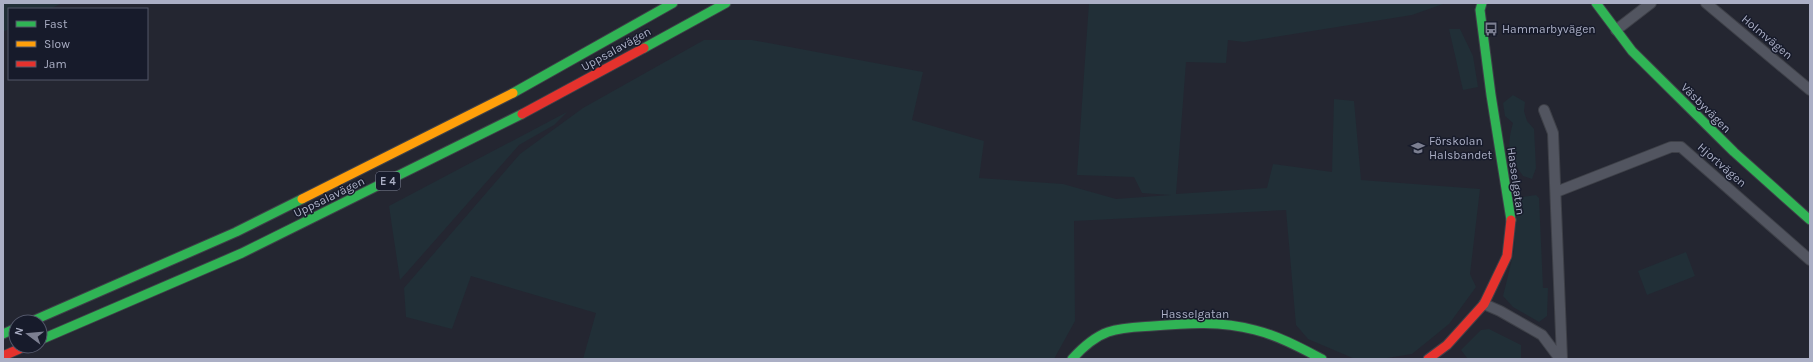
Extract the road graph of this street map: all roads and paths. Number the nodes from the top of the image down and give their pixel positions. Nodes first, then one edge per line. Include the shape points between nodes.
1 (673, 3) edge
2 (726, 3) edge
3 (1482, 3) edge
4 (1596, 3) edge
5 (1651, 3) edge
6 (1706, 3) edge
7 (1616, 30) junction
8 (1810, 90) edge
9 (1544, 110) dead end
10 (1556, 192) junction
11 (1810, 220) edge
12 (1810, 260) edge
13 (1484, 304) junction
14 (48, 314) edge
15 (48, 337) edge
16 (1072, 359) edge
17 (1322, 359) edge
18 (1428, 359) edge
19 (1561, 359) edge

1 - 14 main road, Uppsalavägen / E 4 via 499,101 244,228
2 - 15 main road, Uppsalavägen / E 4 via 508,122 242,253
3 - 13 main road, Hasselgatan via 1480,10 1491,95 1511,218 1507,256
4 - 7 main road, Väsbyvägen
5 - 7 street
6 - 8 street, Holmvägen
7 - 11 main road, Väsbyvägen via 1632,51 1734,152
9 - 10 street via 1553,133
10 - 12 street, Hjortvägen via 1671,147 1681,147
10 - 19 street
13 - 18 main road, Hasselgatan via 1447,345
13 - 19 street via 1542,335
16 - 17 main road, Hasselgatan via 1090,342 1108,332 1129,327 1224,323 1284,340

